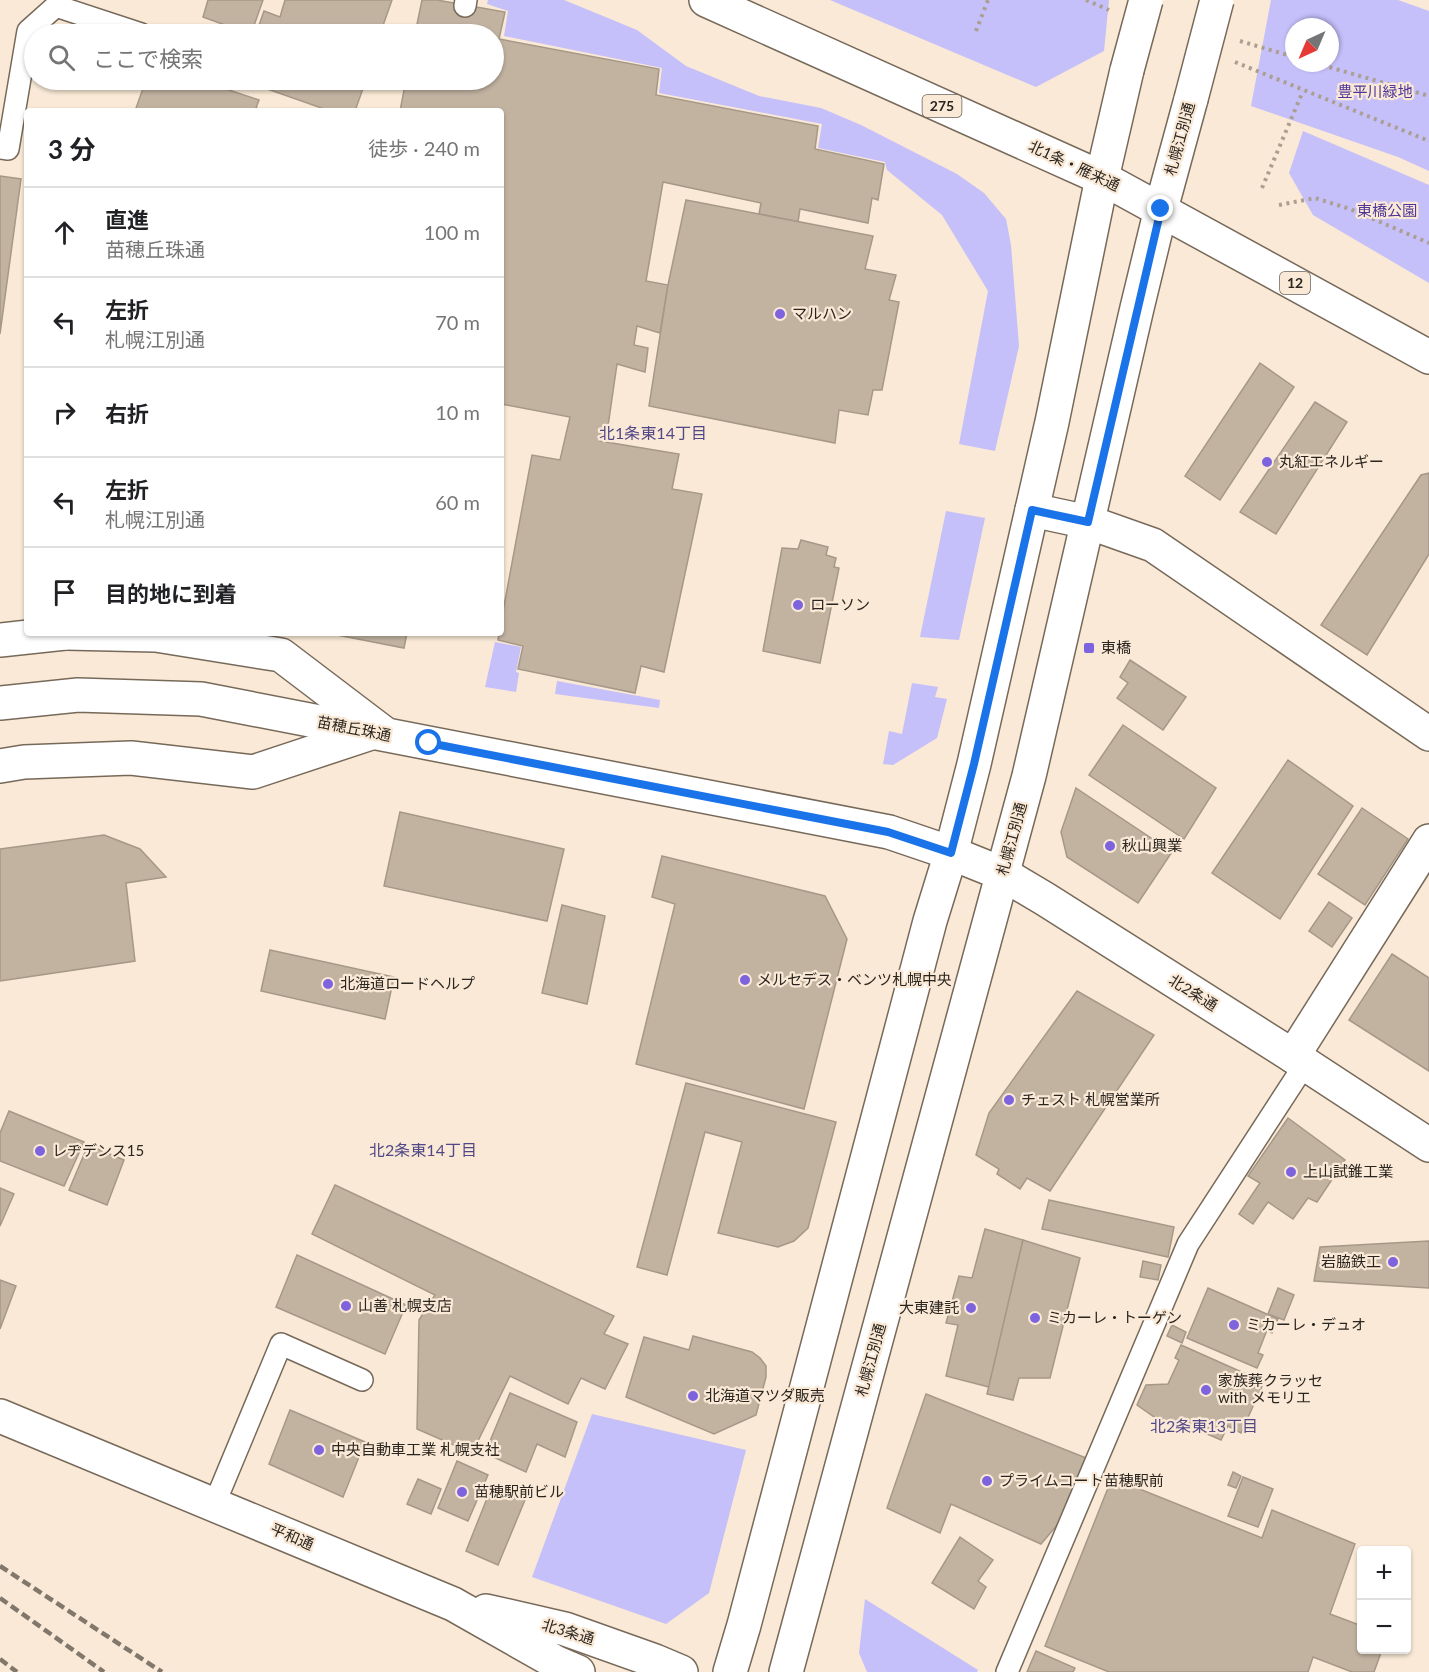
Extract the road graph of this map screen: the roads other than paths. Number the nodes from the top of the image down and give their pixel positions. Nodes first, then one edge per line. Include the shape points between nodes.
1 (706, 0) edge
2 (1217, 0) edge
3 (1132, 7) edge
4 (36, 24) edge
5 (111, 24) edge
6 (24, 55) edge
7 (0, 148) edge
8 (1102, 178) junction
9 (1161, 209) junction
10 (1429, 357) edge
11 (1032, 510) junction
12 (1088, 522) junction
13 (37, 636) edge
14 (162, 636) edge
15 (0, 640) edge
16 (0, 703) edge
17 (379, 733) junction
18 (1429, 734) edge
19 (0, 766) edge
20 (1429, 841) edge
21 (951, 853) junction
22 (1003, 874) junction
23 (1299, 1060) junction
24 (1429, 1144) edge
25 (362, 1380) dead end
26 (0, 1416) edge
27 (214, 1505) junction
28 (453, 1604) junction
29 (578, 1672) edge
30 (681, 1672) edge
31 (730, 1672) edge
32 (786, 1672) edge
33 (1007, 1672) edge

1 - 8 main road, 北1条・雁来通 / 275
2 - 9 main road, 札幌江別通, bridge
3 - 8 main road, bridge via 1127,70
4 - 5 lane via 56,6
6 - 7 lane via 8,149
8 - 9 main road, 北1条・雁来通 / 12
8 - 11 main road
9 - 10 main road, 北1条・雁来通 / 12
9 - 12 main road, 札幌江別通
11 - 12 main road
11 - 21 main road
12 - 18 main road via 1153,545
12 - 22 main road, 札幌江別通
13 - 15 main road
14 - 17 main road via 281,655
16 - 17 main road, 苗穂丘珠通 via 78,695 201,699
17 - 19 main road via 253,772 131,758
17 - 21 main road, 苗穂丘珠通 via 888,832
20 - 23 main road
21 - 22 main road, 北2条通
21 - 31 main road
22 - 23 main road, 北2条通
22 - 32 main road, 札幌江別通
23 - 24 main road, 北2条通
23 - 33 lane via 1188,1244
25 - 27 lane via 281,1344
26 - 27 main road, 平和通
27 - 28 main road, 平和通
28 - 29 main road, 平和通
28 - 30 main road, 北3条通 via 565,1629

